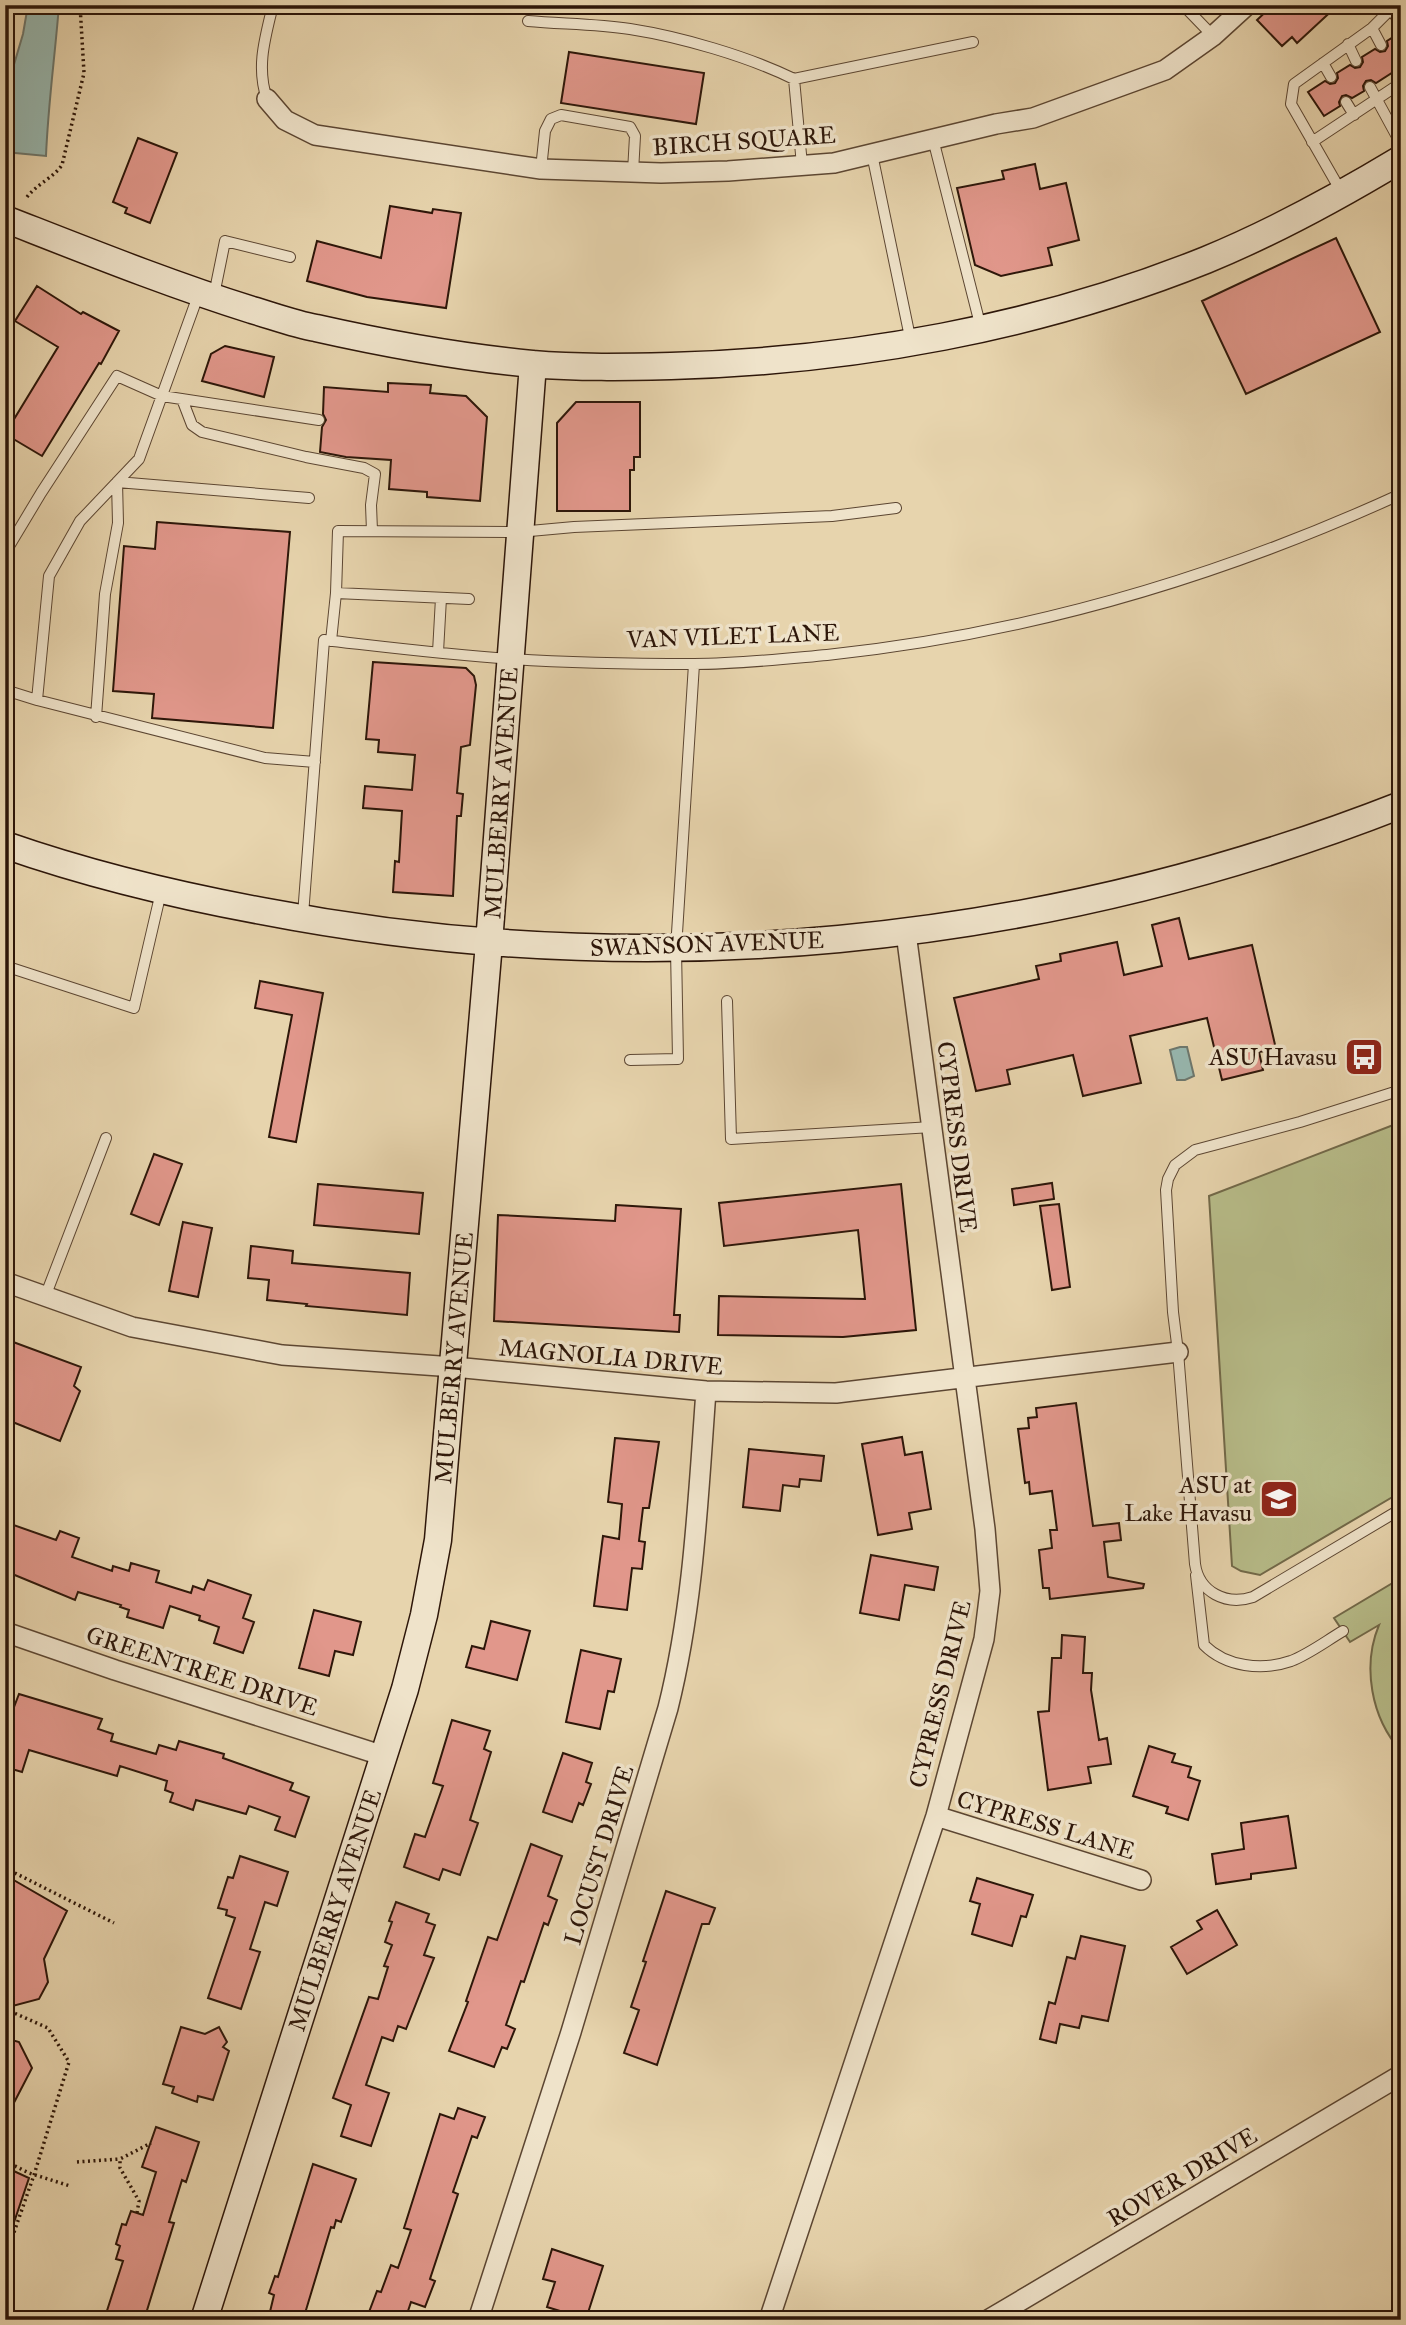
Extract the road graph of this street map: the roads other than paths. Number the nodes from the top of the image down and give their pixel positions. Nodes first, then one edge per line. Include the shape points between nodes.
1 (273, 5) edge
2 (1183, 5) edge
3 (1247, 5) edge
4 (1393, 8) edge
5 (527, 21) dead end
6 (1401, 23) edge
7 (1372, 28) junction
8 (1213, 36) junction
9 (973, 43) dead end
10 (1348, 44) junction
11 (1381, 45) dead end
12 (1356, 61) dead end
13 (1323, 63) junction
14 (1331, 77) dead end
15 (1399, 77) edge
16 (794, 79) junction
17 (1370, 87) dead end
18 (267, 99) joint
19 (1376, 99) junction
20 (1346, 102) dead end
21 (1354, 115) junction
22 (933, 139) junction
23 (1312, 142) junction
24 (1401, 144) edge
25 (872, 154) junction
26 (1401, 159) edge
27 (802, 165) junction
28 (541, 169) junction
29 (633, 172) junction
30 (1343, 194) junction
31 (5, 219) edge
32 (290, 257) dead end
33 (206, 295) junction
34 (981, 328) junction
35 (911, 343) junction
36 (533, 364) junction
37 (162, 396) junction
38 (182, 399) junction
39 (319, 420) dead end
40 (117, 481) junction
41 (1401, 494) edge
42 (309, 498) dead end
43 (896, 508) dead end
44 (372, 531) junction
45 (519, 532) junction
46 (5, 553) edge
47 (336, 593) junction
48 (5, 595) edge
49 (440, 598) junction
50 (469, 599) dead end
51 (331, 641) junction
52 (5, 643) edge
53 (438, 652) junction
54 (511, 659) junction
55 (694, 664) junction
56 (5, 690) edge
57 (37, 701) junction
58 (96, 716) junction
59 (315, 762) junction
60 (1401, 805) edge
61 (5, 845) edge
62 (161, 890) junction
63 (303, 919) junction
64 (906, 933) junction
65 (489, 943) junction
66 (676, 949) junction
67 (5, 966) edge
68 (727, 1001) dead end
69 (629, 1060) dead end
70 (1401, 1090) edge
71 (932, 1127) junction
72 (106, 1138) dead end
73 (5, 1282) edge
74 (45, 1297) junction
75 (1178, 1352) junction
76 (454, 1367) junction
77 (963, 1376) junction
78 (706, 1391) junction
79 (1401, 1509) edge
80 (1195, 1564) junction
81 (1343, 1631) dead end
82 (5, 1632) edge
83 (384, 1756) junction
84 (936, 1816) junction
85 (1141, 1880) dead end
86 (1401, 2076) edge
87 (204, 2320) edge
88 (478, 2320) edge
89 (769, 2320) edge
90 (988, 2320) edge

1 - 18 lane via 262,51 261,82
2 - 8 lane
3 - 8 street, BIRCH SQUARE
4 - 6 lane
4 - 7 lane
5 - 16 lane via 630,29 768,66
7 - 10 lane
7 - 11 lane
8 - 22 street, BIRCH SQUARE via 1165,70 1033,118
9 - 16 lane
10 - 12 lane
10 - 13 lane
13 - 14 lane
13 - 23 lane via 1294,84 1291,104
15 - 19 lane
16 - 27 lane
17 - 19 lane
18 - 28 street, BIRCH SQUARE via 285,120 315,135
19 - 21 lane
19 - 24 lane
20 - 21 lane
21 - 23 lane
22 - 25 street, BIRCH SQUARE
22 - 34 lane
23 - 30 lane
25 - 27 street, BIRCH SQUARE
25 - 35 lane
26 - 30 street
27 - 29 street, BIRCH SQUARE
28 - 29 street, BIRCH SQUARE
28 - 29 lane via 545,131 551,119 561,116 630,127 635,136
30 - 34 street via 1208,259 1122,291
31 - 33 street
32 - 33 lane via 225,241
33 - 36 street via 312,328
33 - 37 lane
34 - 35 street
35 - 36 street via 743,364
36 - 45 street, MULBERRY AVENUE
37 - 38 lane
37 - 40 lane via 139,459
37 - 46 lane via 117,376
38 - 39 lane
38 - 44 lane via 192,425 202,432 375,474
40 - 42 lane
40 - 57 lane via 80,521 49,576
40 - 58 lane via 118,523 105,594
41 - 55 lane, VAN VILET LANE via 1245,560 1063,615 898,647
43 - 45 lane via 832,516
44 - 45 lane
44 - 47 lane via 338,531
45 - 54 street, MULBERRY AVENUE
47 - 49 lane
47 - 51 lane
48 - 52 lane
49 - 50 lane
49 - 53 lane
51 - 53 lane, VAN VILET LANE
51 - 59 lane via 324,640
53 - 54 lane, VAN VILET LANE
54 - 55 lane, VAN VILET LANE
54 - 65 street, MULBERRY AVENUE
55 - 66 lane
56 - 57 lane
57 - 58 lane
58 - 59 lane via 265,758
59 - 63 lane
60 - 64 street, SWANSON AVENUE via 1256,856 1143,888 1042,911
61 - 62 street, SWANSON AVENUE
62 - 63 street, SWANSON AVENUE
62 - 67 lane via 134,1008
63 - 65 street, SWANSON AVENUE
64 - 66 street, SWANSON AVENUE
64 - 71 street, CYPRESS DRIVE
65 - 66 street, SWANSON AVENUE
65 - 76 street, MULBERRY AVENUE
66 - 69 lane via 678,1059
68 - 71 lane via 731,1139
70 - 75 lane via 1198,1149 1175,1165 1166,1192
71 - 77 street, CYPRESS DRIVE
72 - 74 lane
73 - 74 street, MAGNOLIA DRIVE
74 - 76 street, MAGNOLIA DRIVE via 132,1327 282,1355
75 - 77 street, MAGNOLIA DRIVE
75 - 80 lane
76 - 78 street, MAGNOLIA DRIVE
76 - 83 street, MULBERRY AVENUE via 436,1552 424,1615
77 - 78 street, MAGNOLIA DRIVE via 836,1393
77 - 84 street, CYPRESS DRIVE via 990,1591 984,1639
78 - 88 street, LOCUST DRIVE via 694,1561 681,1658 644,1795
79 - 80 lane via 1247,1599 1214,1594 1200,1580
80 - 81 lane via 1204,1645 1223,1659 1249,1665 1281,1664
82 - 83 street, GREENTREE DRIVE
83 - 87 street, MULBERRY AVENUE
84 - 85 street, CYPRESS LANE
84 - 89 street, CYPRESS DRIVE
86 - 90 street, ROVER DRIVE

